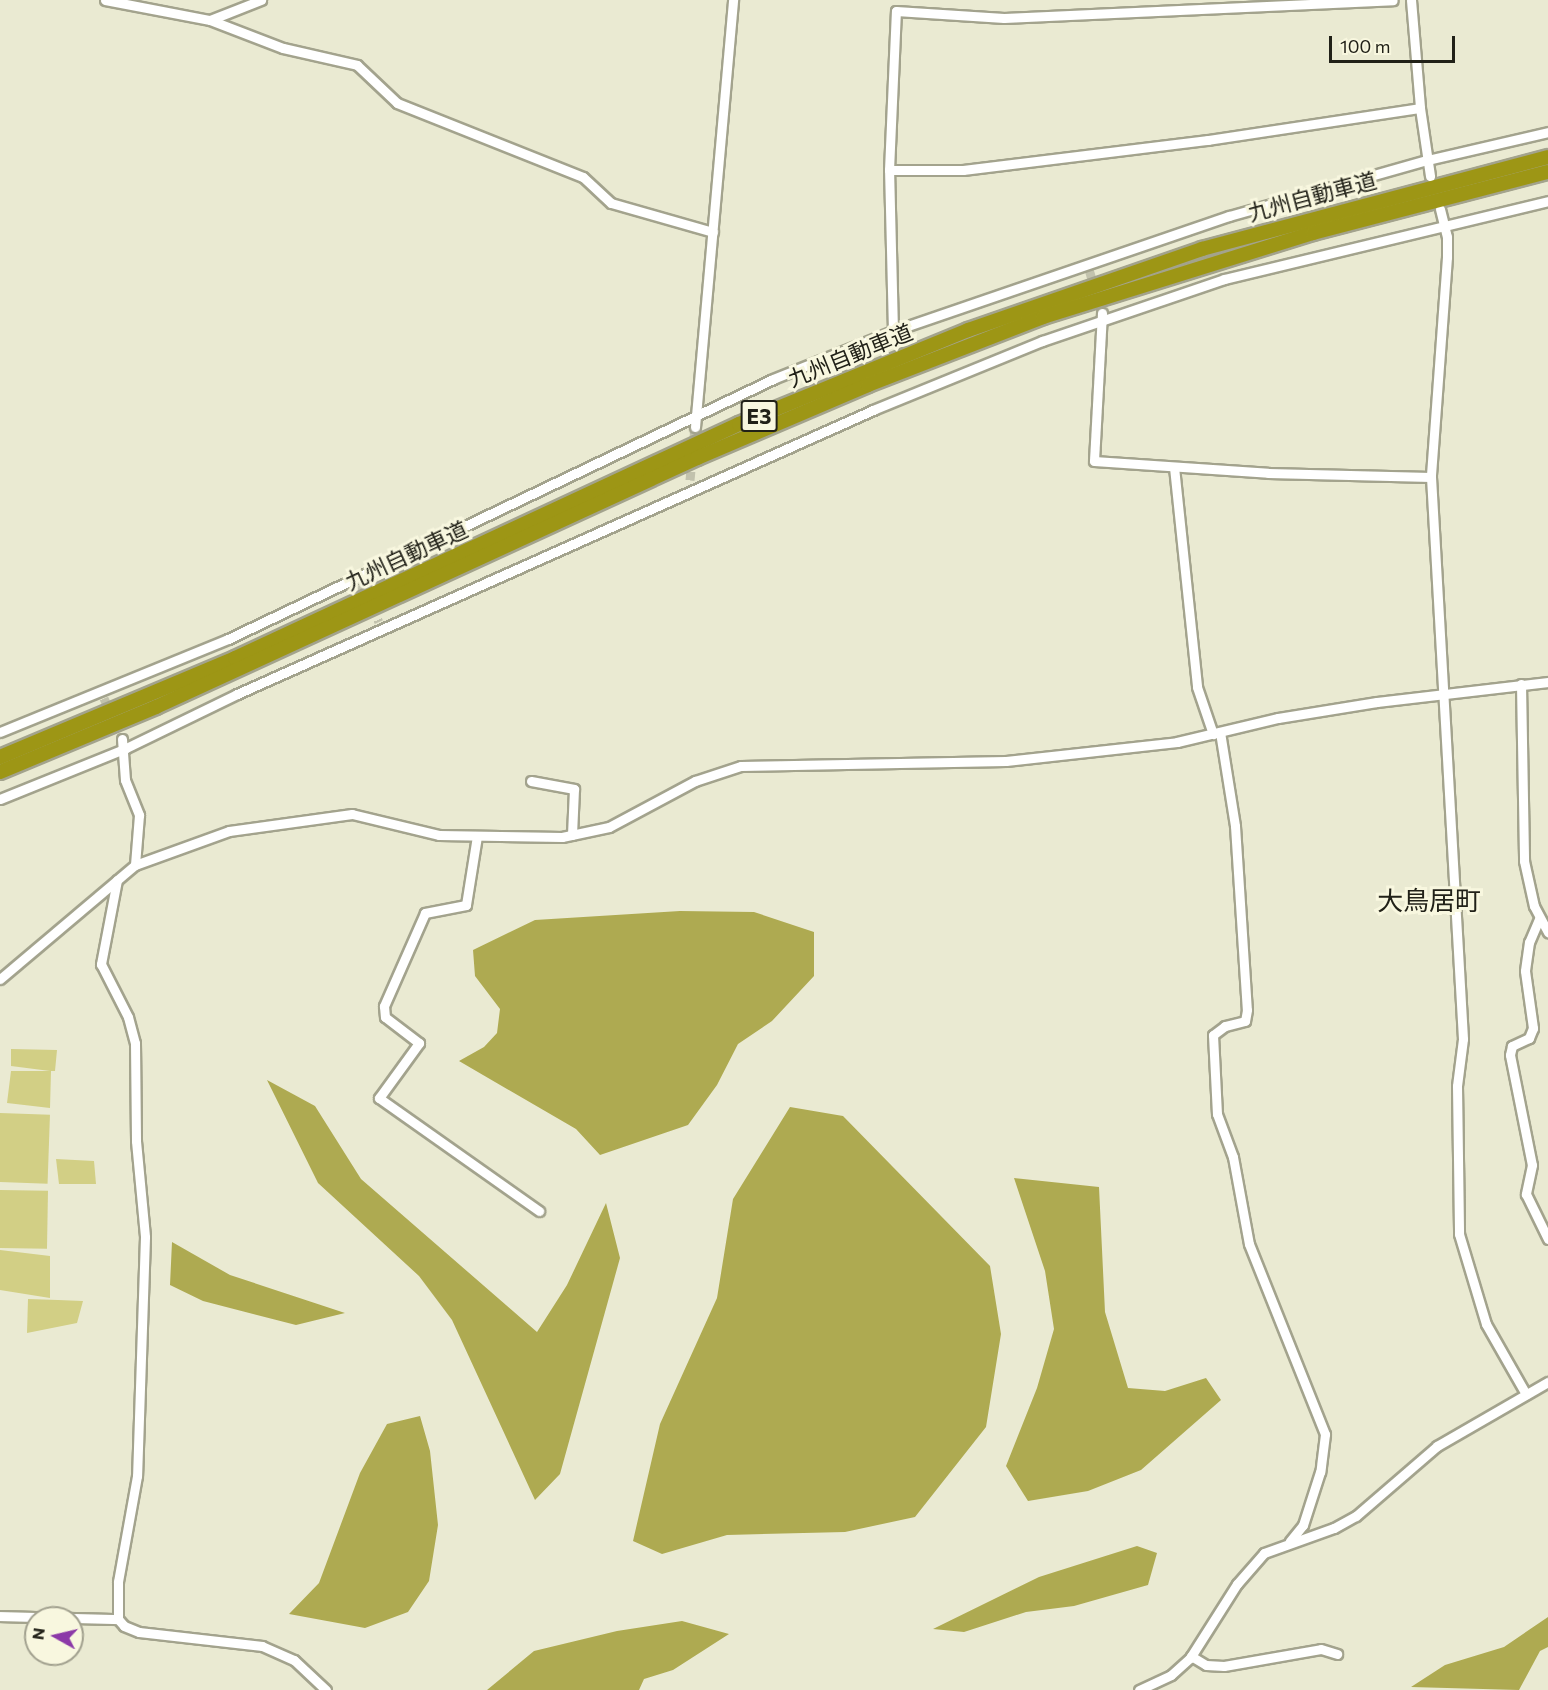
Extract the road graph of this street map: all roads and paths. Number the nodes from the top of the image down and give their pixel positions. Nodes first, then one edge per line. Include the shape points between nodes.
1 (105, 0) edge
2 (261, 0) edge
3 (733, 0) edge
4 (1393, 0) edge
5 (1412, 0) edge
6 (210, 20) junction
7 (1420, 108) junction
8 (1548, 132) edge
9 (1548, 158) edge
10 (1427, 160) junction
11 (889, 170) junction
12 (1548, 172) edge
13 (1430, 176) dead end
14 (1548, 201) edge
15 (1440, 209) dead end
16 (1445, 225) junction
17 (712, 232) junction
18 (1103, 316) junction
19 (893, 331) junction
20 (695, 422) junction
21 (1174, 467) junction
22 (1431, 477) junction
23 (690, 480) tunnel mouth
24 (690, 490) junction
25 (1548, 682) edge
26 (1521, 684) junction
27 (1444, 692) junction
28 (156, 707) junction
29 (0, 732) edge
30 (60, 733) junction
31 (1216, 733) junction
32 (124, 744) junction
33 (0, 751) edge
34 (0, 757) edge
35 (0, 772) edge
36 (0, 781) edge
37 (531, 782) dead end
38 (0, 799) edge
39 (477, 836) junction
40 (572, 836) junction
41 (135, 865) junction
42 (117, 880) junction
43 (1539, 918) junction
44 (1548, 931) edge
45 (0, 978) edge
46 (539, 1211) dead end
47 (1548, 1239) edge
48 (1548, 1382) edge
49 (1526, 1394) junction
50 (1290, 1541) junction
51 (0, 1616) edge
52 (118, 1618) junction
53 (1337, 1654) dead end
54 (1191, 1656) junction
55 (326, 1690) edge
56 (1139, 1690) edge

1 - 6 street
2 - 6 street
3 - 17 street
4 - 11 street via 1004,18 896,11
5 - 7 street
6 - 17 street via 283,48 357,65 397,103 583,177 611,203
7 - 10 street
7 - 11 street via 1208,140 963,170
8 - 10 street
9 - 30 highway, 九州自動車道 / E3 via 1202,249 958,334 739,424 235,658
10 - 13 street
10 - 19 street via 1229,216
11 - 19 street
12 - 28 highway, 九州自動車道 / E3 via 1313,233 1140,284 1021,325 697,458
14 - 16 street
15 - 16 street
16 - 18 street via 1224,279
16 - 22 street via 1447,257
17 - 20 street
18 - 21 street via 1094,461
18 - 24 street
19 - 20 street via 773,380
20 - 29 street via 228,639 102,694
21 - 22 street
21 - 31 street via 1197,687
22 - 27 street
23 - 24 street
24 - 32 street via 380,625
25 - 26 street
26 - 27 street
26 - 43 street via 1524,861
27 - 31 street via 1278,718
27 - 49 street via 1463,1039 1457,1086 1459,1234 1486,1324
28 - 35 highway, 九州自動車道 / E3
28 - 36 highway
30 - 33 highway
30 - 34 highway, 九州自動車道 / E3
31 - 40 street via 1177,742 1006,761 741,766 695,781 609,827
31 - 50 street via 1235,826 1246,1010 1245,1021 1225,1026 1214,1035 1217,1114 1236,1167 1249,1244 1325,1434 1320,1472 1303,1525
32 - 38 street
32 - 41 street via 125,780 139,815
37 - 40 street via 574,789
39 - 40 street
39 - 41 street via 439,835 352,814 229,831
39 - 46 street via 466,905 425,913 384,1006 385,1017 419,1043 379,1098
41 - 42 street
42 - 45 street
42 - 52 street via 101,964 128,1017 135,1043 136,1141 145,1237 137,1476 118,1582
43 - 44 street
43 - 47 street via 1529,942 1525,971 1533,1028 1529,1038 1512,1046 1510,1055 1532,1165 1526,1194
48 - 49 street
49 - 50 street via 1430,1452 1356,1516 1334,1528
50 - 54 street via 1264,1553 1252,1565
51 - 52 street
52 - 55 street via 124,1626 139,1632 262,1646 294,1660
53 - 54 street via 1321,1649 1224,1666 1206,1665
54 - 56 street via 1171,1675

